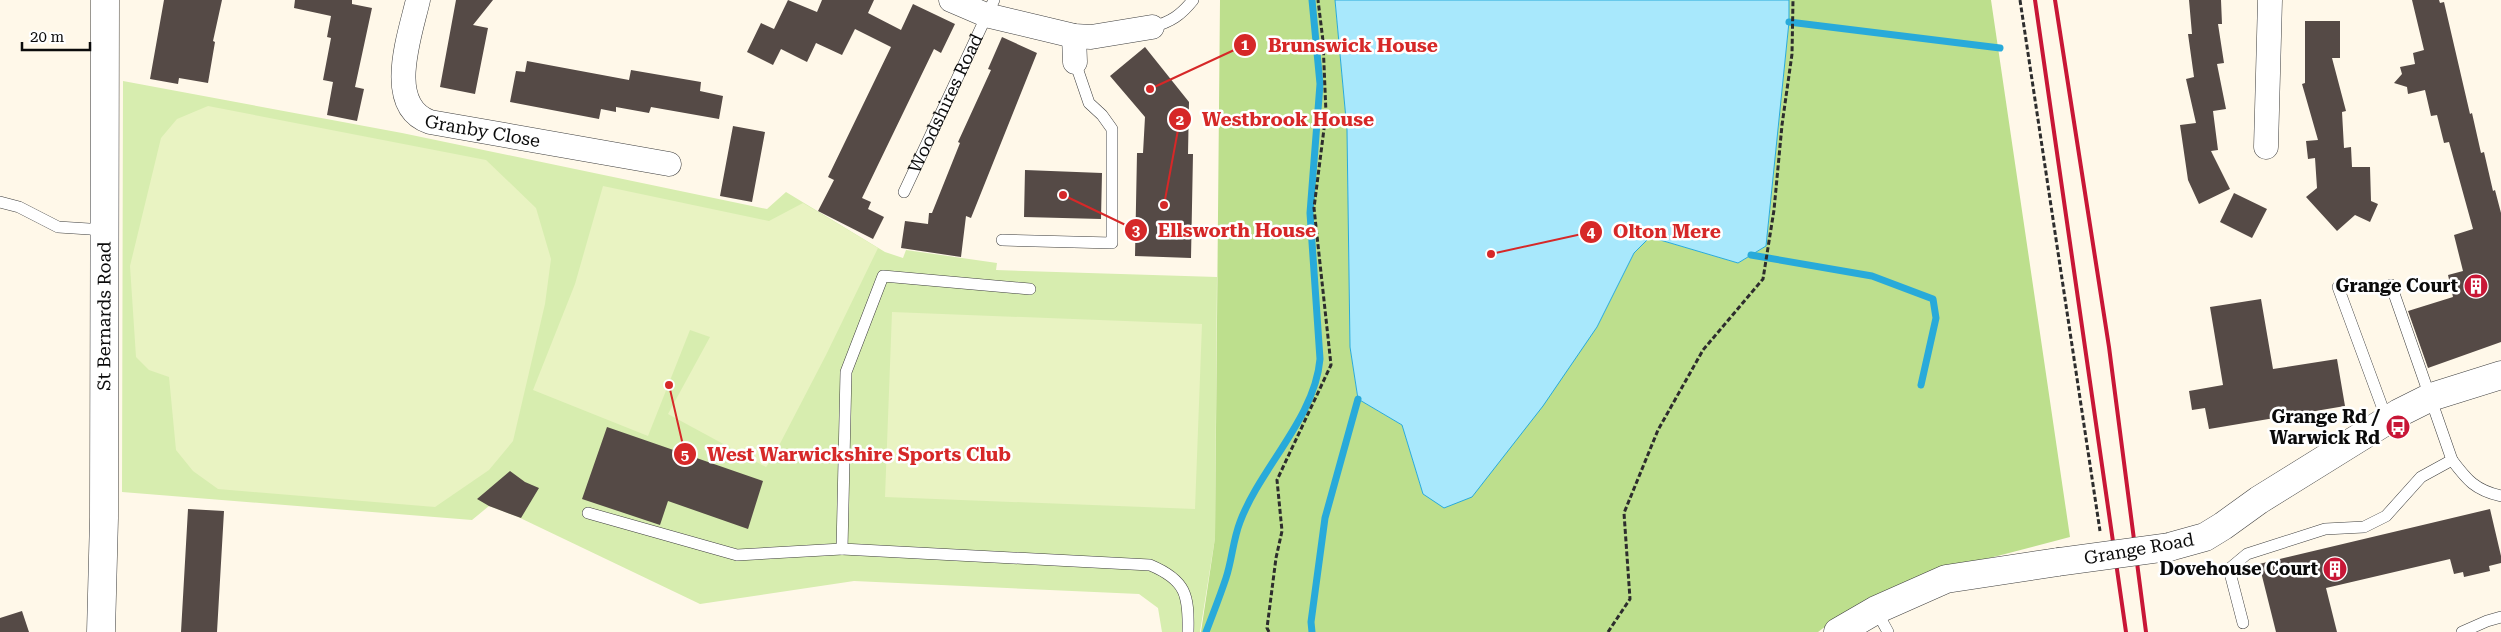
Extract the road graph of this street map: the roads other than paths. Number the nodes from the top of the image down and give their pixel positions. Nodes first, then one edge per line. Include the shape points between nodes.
1 (105, 0) edge
2 (418, 0) edge
3 (952, 0) edge
4 (1193, 0) edge
5 (2270, 0) edge
6 (990, 7) edge
7 (1152, 27) joint
8 (1074, 36) junction
9 (1076, 62) joint
10 (2266, 147) dead end
11 (669, 164) dead end
12 (904, 192) dead end
13 (0, 202) edge
14 (104, 230) junction
15 (1002, 240) dead end
16 (2391, 285) dead end
17 (2338, 287) dead end
18 (1030, 289) dead end
19 (2501, 375) edge
20 (2432, 397) junction
21 (2387, 420) junction
22 (2452, 460) junction
23 (2501, 496) edge
24 (588, 513) dead end
25 (842, 549) junction
26 (2501, 617) edge
27 (1882, 621) edge
28 (2243, 623) dead end
29 (101, 632) edge
30 (1188, 632) edge
31 (1838, 632) edge
32 (2462, 632) edge

1 - 14 street, St Bernards Road
2 - 11 street, Granby Close via 404,62 405,97 418,117 430,122
3 - 6 street, Woodshires Road
4 - 7 lane, Woodshires Road via 1182,14 1168,23
5 - 10 street
6 - 8 street, Woodshires Road
6 - 12 lane, Woodshires Road
7 - 8 street, Woodshires Road
8 - 9 street
9 - 15 lane via 1089,103 1112,128 1112,243
13 - 14 lane via 24,209 58,227
14 - 29 street, St Bernards Road
16 - 20 lane
17 - 21 lane
18 - 25 lane via 883,276 846,372
19 - 20 street, Grange Road
20 - 21 street, Grange Road
20 - 22 lane
21 - 27 street, Grange Road, bridge via 2205,536 2169,547 1946,579
22 - 23 lane via 2469,483
22 - 28 lane via 2421,477 2386,516 2364,527 2325,529 2247,554 2229,569
24 - 25 lane via 737,555
25 - 30 lane via 1150,565 1170,574 1182,586 1188,611
26 - 32 lane
27 - 31 street, Grange Road

